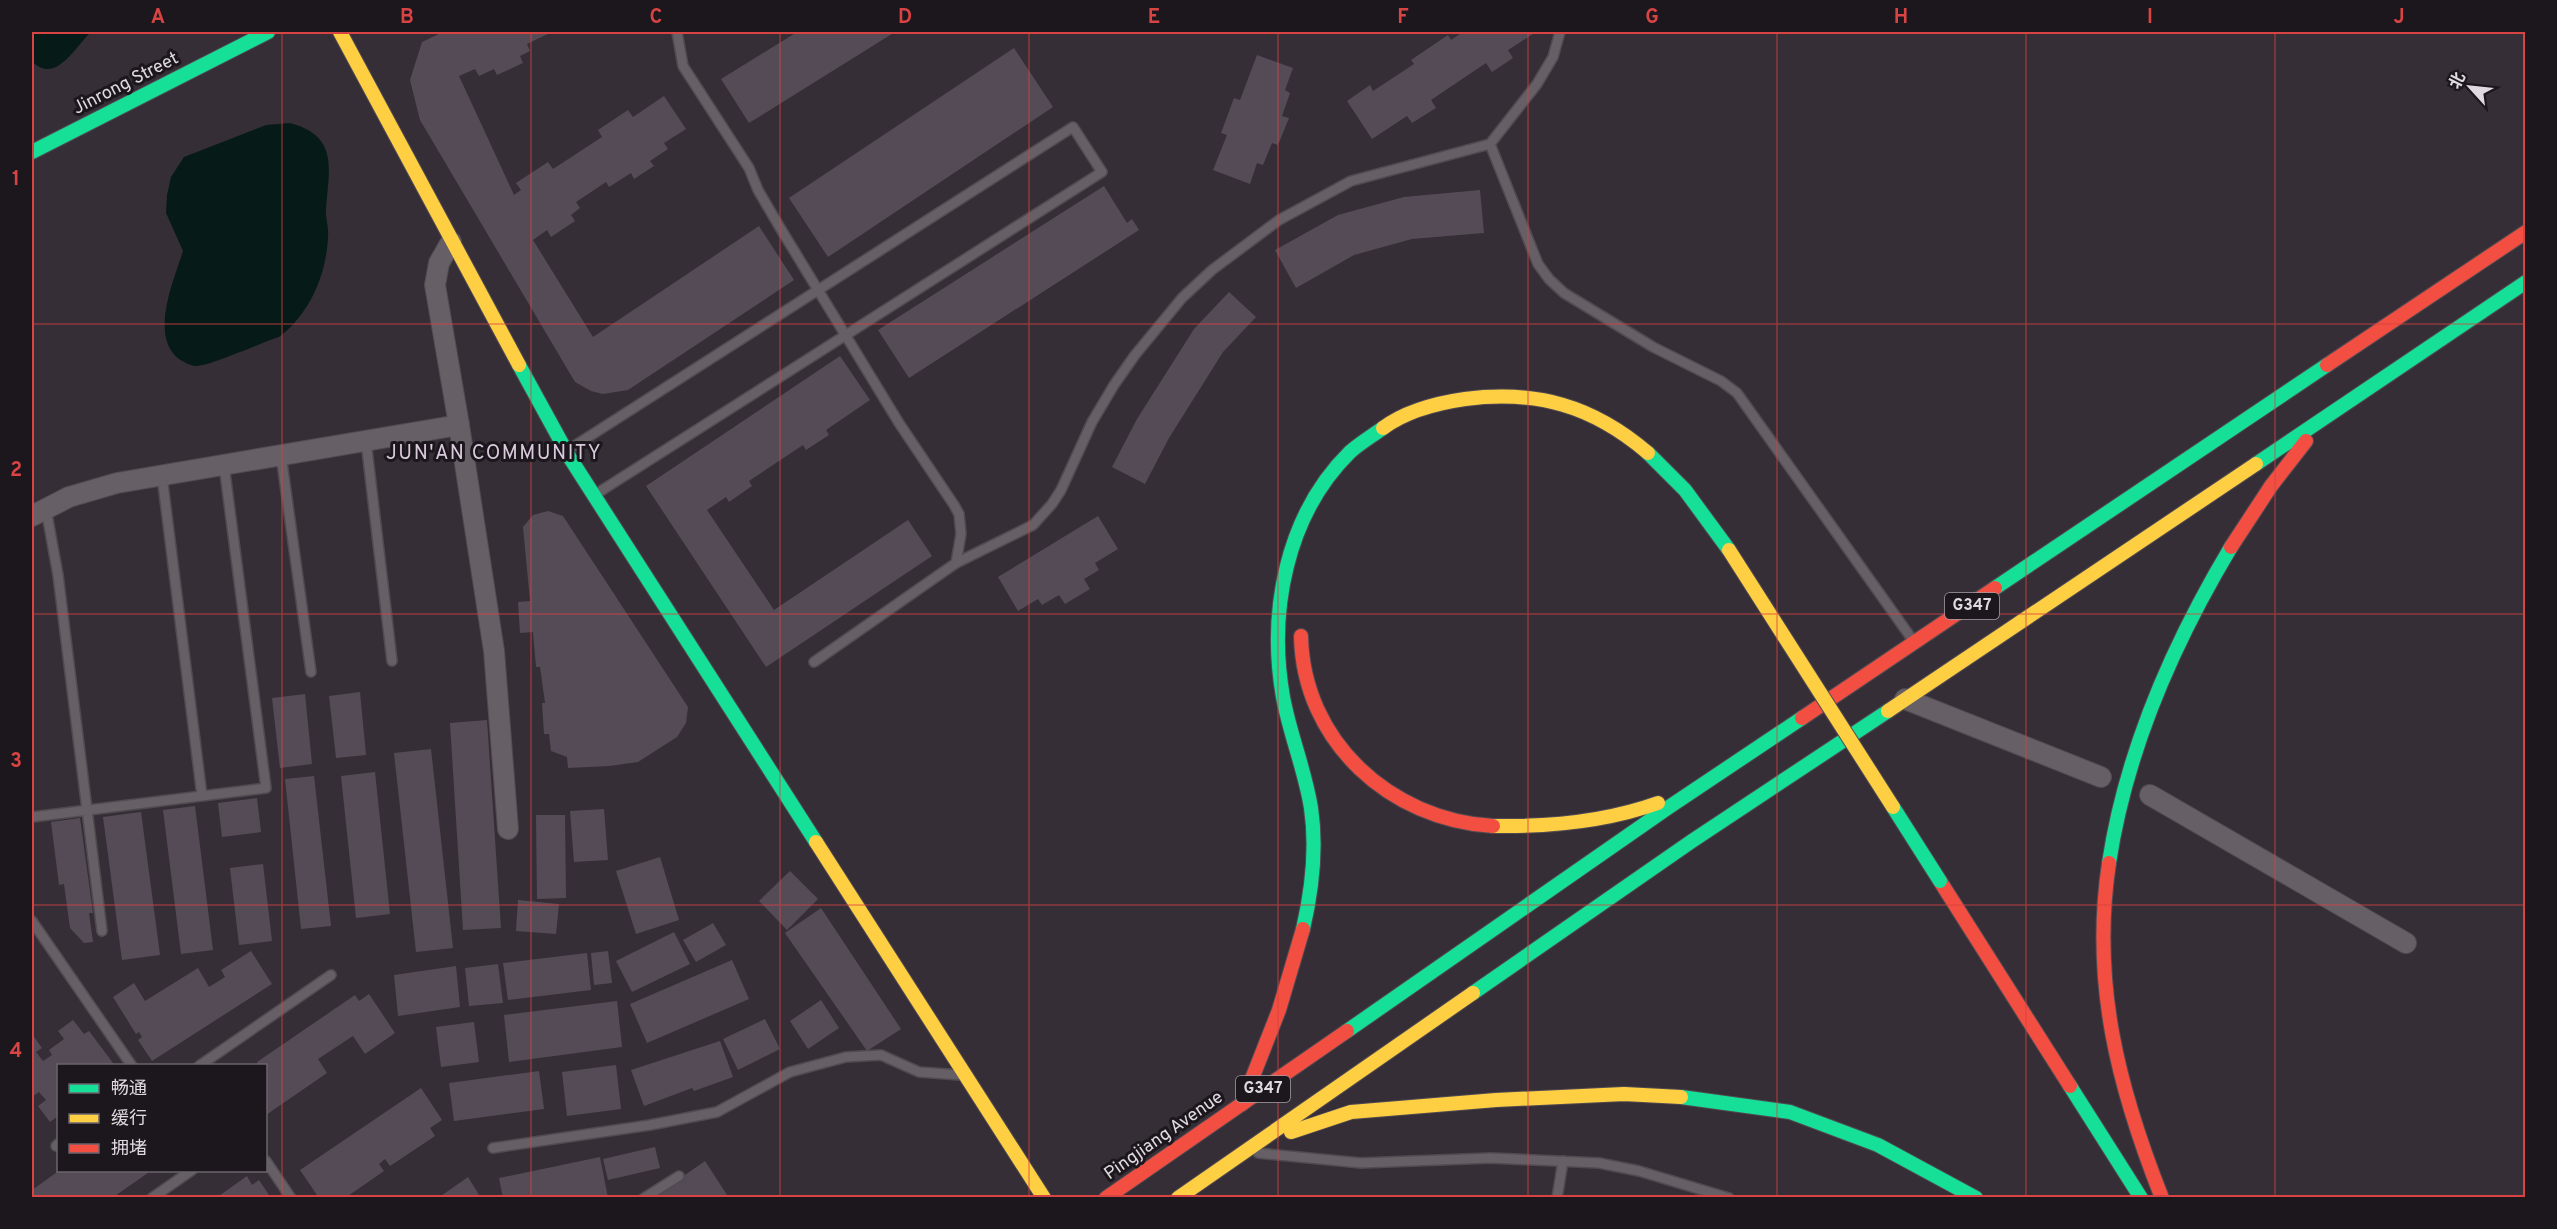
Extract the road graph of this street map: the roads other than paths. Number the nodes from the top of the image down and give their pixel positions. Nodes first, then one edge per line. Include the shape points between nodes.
1 (268, 32) edge
2 (340, 32) edge
3 (677, 32) edge
4 (1560, 32) edge
5 (1490, 144) junction
6 (32, 152) edge
7 (2526, 232) edge
8 (451, 242) junction
9 (2526, 282) edge
10 (818, 290) junction
11 (846, 335) junction
12 (2327, 416) junction
13 (459, 425) junction
14 (366, 441) junction
15 (566, 451) junction
16 (281, 455) junction
17 (224, 465) junction
18 (162, 476) junction
19 (594, 496) junction
20 (36, 512) edge
21 (956, 563) junction
22 (1302, 627) dead end
23 (1916, 644) junction
24 (392, 661) dead end
25 (814, 663) dead end
26 (311, 672) dead end
27 (1905, 699) junction
28 (1799, 701) dead end
29 (1837, 761) dead end
30 (2101, 777) dead end
31 (1696, 789) junction
32 (2150, 795) dead end
33 (202, 796) junction
34 (87, 810) junction
35 (32, 817) edge
36 (508, 829) dead end
37 (32, 921) edge
38 (102, 931) dead end
39 (2406, 943) dead end
40 (331, 975) dead end
41 (131, 1064) edge
42 (200, 1064) edge
43 (966, 1076) junction
44 (1242, 1104) junction
45 (492, 1148) dead end
46 (1249, 1148) junction
47 (1563, 1161) junction
48 (267, 1162) edge
49 (189, 1172) edge
50 (679, 1176) dead end
51 (152, 1197) edge
52 (291, 1197) edge
53 (644, 1197) edge
54 (1044, 1197) edge
55 (1106, 1197) edge
56 (1178, 1197) edge
57 (1557, 1197) edge
58 (1729, 1197) edge
59 (1976, 1197) edge
60 (2141, 1197) edge
61 (2163, 1197) edge

1 - 6 main road, Jinrong Street
2 - 8 main road
3 - 10 lane via 683,66 749,168 761,196
4 - 5 lane via 1553,57 1537,84
5 - 21 lane via 1351,181 1280,220 1237,250 1182,298 1135,355 1092,422 1052,504 1034,525
5 - 23 lane via 1538,264 1549,279 1574,299 1737,393
7 - 23 main road, G347
8 - 13 street via 439,263 435,285
8 - 15 main road
9 - 12 main road, G347
10 - 11 lane
10 - 11 lane via 1073,127 1102,172
10 - 15 lane
11 - 19 lane
11 - 21 lane via 959,514 961,534
12 - 27 main road, G347
12 - 61 main road via 2249,518 2194,614 2150,710 2118,815 2102,922 2104,973 2119,1073 2146,1159
13 - 14 street
13 - 36 street via 494,651
14 - 16 street
14 - 24 lane
15 - 19 main road
16 - 17 street
16 - 26 lane
17 - 18 street
17 - 33 lane via 266,788
18 - 20 street via 117,483
18 - 33 lane
19 - 43 main road
20 - 34 lane via 58,575
21 - 25 lane
22 - 31 main road via 1306,688 1335,740 1352,761 1392,796 1432,815 1490,827 1573,823 1632,813
23 - 31 main road, G347
27 - 30 street
27 - 46 main road, G347 via 1692,841
28 - 29 main road
31 - 44 main road, Pingjiang Avenue / G347
32 - 39 street
33 - 34 lane
34 - 35 lane
34 - 38 lane
37 - 41 lane
40 - 42 lane
43 - 45 lane via 919,1072 881,1055 846,1057 790,1072 717,1112
43 - 54 main road
44 - 55 main road, Pingjiang Avenue / G347
44 - 60 main road, bridge via 1288,982 1301,939 1312,876 1313,817 1283,694 1279,649 1284,581 1298,526 1337,465 1380,430 1432,405 1486,395 1510,395 1552,401 1590,415 1645,449 1689,492
46 - 47 lane via 1361,1163 1491,1158
46 - 56 main road, G347
46 - 59 main road via 1351,1112 1613,1094 1677,1096 1790,1112 1878,1145
47 - 57 lane
47 - 58 lane via 1640,1171
48 - 52 lane
49 - 51 lane
50 - 53 lane

